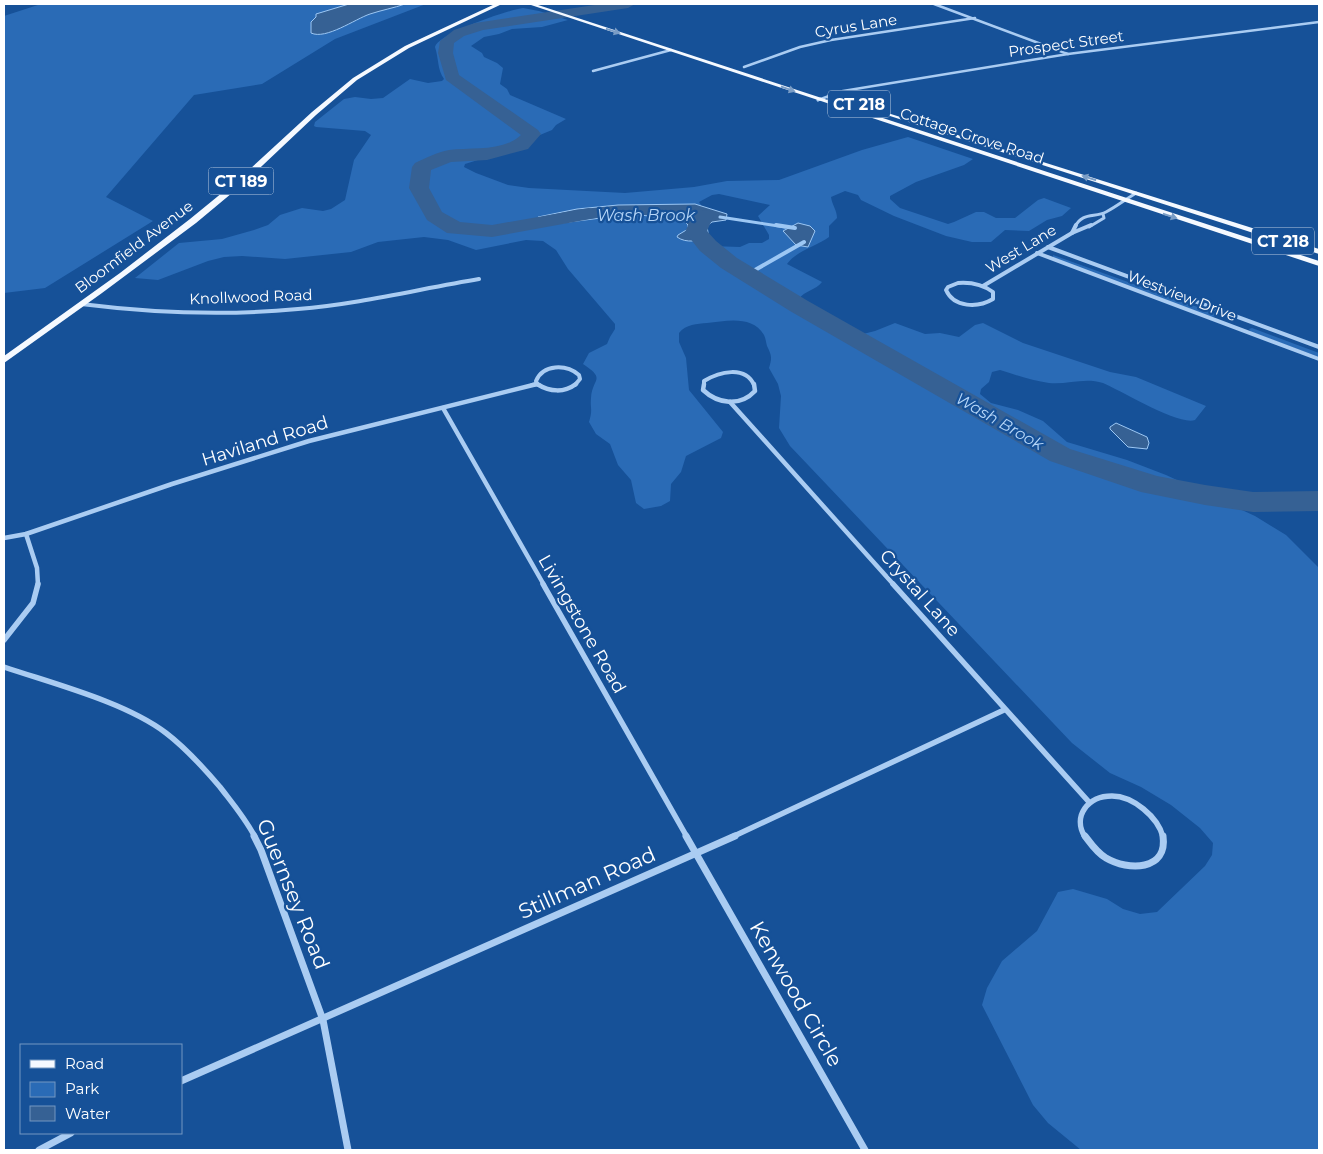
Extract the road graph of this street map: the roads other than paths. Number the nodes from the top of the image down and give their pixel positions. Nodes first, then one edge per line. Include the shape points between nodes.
1 (499, 4) edge
2 (531, 4) edge
3 (934, 4) edge
4 (975, 18) junction
5 (1319, 22) edge
6 (671, 50) junction
7 (708, 54) dead end
8 (1068, 54) junction
9 (744, 67) junction
10 (593, 71) dead end
11 (831, 95) junction
12 (818, 100) junction
13 (1136, 193) junction
14 (1124, 201) junction
15 (1103, 214) junction
16 (1072, 233) junction
17 (1048, 247) junction
18 (1319, 252) edge
19 (1037, 253) junction
20 (1319, 264) edge
21 (479, 279) dead end
22 (983, 286) junction
23 (81, 304) junction
24 (1319, 347) edge
25 (1319, 359) edge
26 (4, 360) edge
27 (537, 384) junction
28 (730, 402) junction
29 (443, 408) junction
30 (26, 534) junction
31 (4, 538) edge
32 (4, 640) edge
33 (4, 667) edge
34 (1004, 710) junction
35 (1089, 802) junction
36 (696, 854) junction
37 (323, 1020) junction
38 (182, 1081) edge
39 (69, 1134) edge
40 (39, 1150) edge
41 (348, 1150) edge
42 (865, 1150) edge

1 - 23 main road, Bloomfield Avenue / CT 189 via 398,52 356,79 191,222
2 -> 6 main road, Cottage Grove Road / CT 218
3 - 4 street
4 - 8 street
4 - 9 street, Cyrus Lane via 831,40 800,47
5 - 8 street, Prospect Street
6 - 10 street
6 -> 12 main road, Cottage Grove Road / CT 218
7 - 9 main road, Cottage Grove Road / CT 218
8 - 11 street, Prospect Street
9 - 11 main road, Cottage Grove Road / CT 218
11 - 12 street, Prospect Street
13 -> 11 main road, Cottage Grove Road / CT 218
12 - 14 main road, Cottage Grove Road / CT 218
13 - 14 street, West Lane
13 - 18 main road, Cottage Grove Road / CT 218
14 - 15 street, West Lane
14 -> 20 main road, Cottage Grove Road / CT 218
15 - 16 street, West Lane via 1104,218
15 - 16 street, West Lane via 1090,214 1077,222
16 - 17 street, West Lane
17 - 19 street, West Lane
17 - 24 street, Westview Drive
19 - 22 street, West Lane
19 - 25 street, Westview Drive
21 - 23 street, Knollwood Road via 328,305 270,311 163,311
22 - 22 street, West Lane via 958,283 948,287 947,293 961,303 984,304 994,296
23 - 26 main road, Bloomfield Avenue / CT 189
27 - 27 street, Haviland Road via 554,391 568,389 578,383 579,375 566,368 548,369 539,374
27 - 29 street, Haviland Road
28 - 28 street via 707,395 703,390 704,381 716,374 732,372 753,381 756,391 752,395
28 - 34 street, Crystal Lane
29 - 30 street, Haviland Road via 255,457
29 - 36 street, Livingstone Road
30 - 31 street, Haviland Road
30 - 32 street via 36,559 40,586 31,609
33 - 37 street, Guernsey Road via 141,717 166,732 199,762 246,820
34 - 35 street, Crystal Lane
34 - 36 street, Stillman Road
35 - 35 street via 1079,818 1086,841 1095,851 1121,865 1135,867 1157,860 1163,850 1164,839 1160,827 1140,806 1112,796
36 - 37 street, Stillman Road
36 - 42 street, Kenwood Circle
37 - 38 street, Stillman Road
37 - 41 street, Guernsey Road
39 - 40 street

